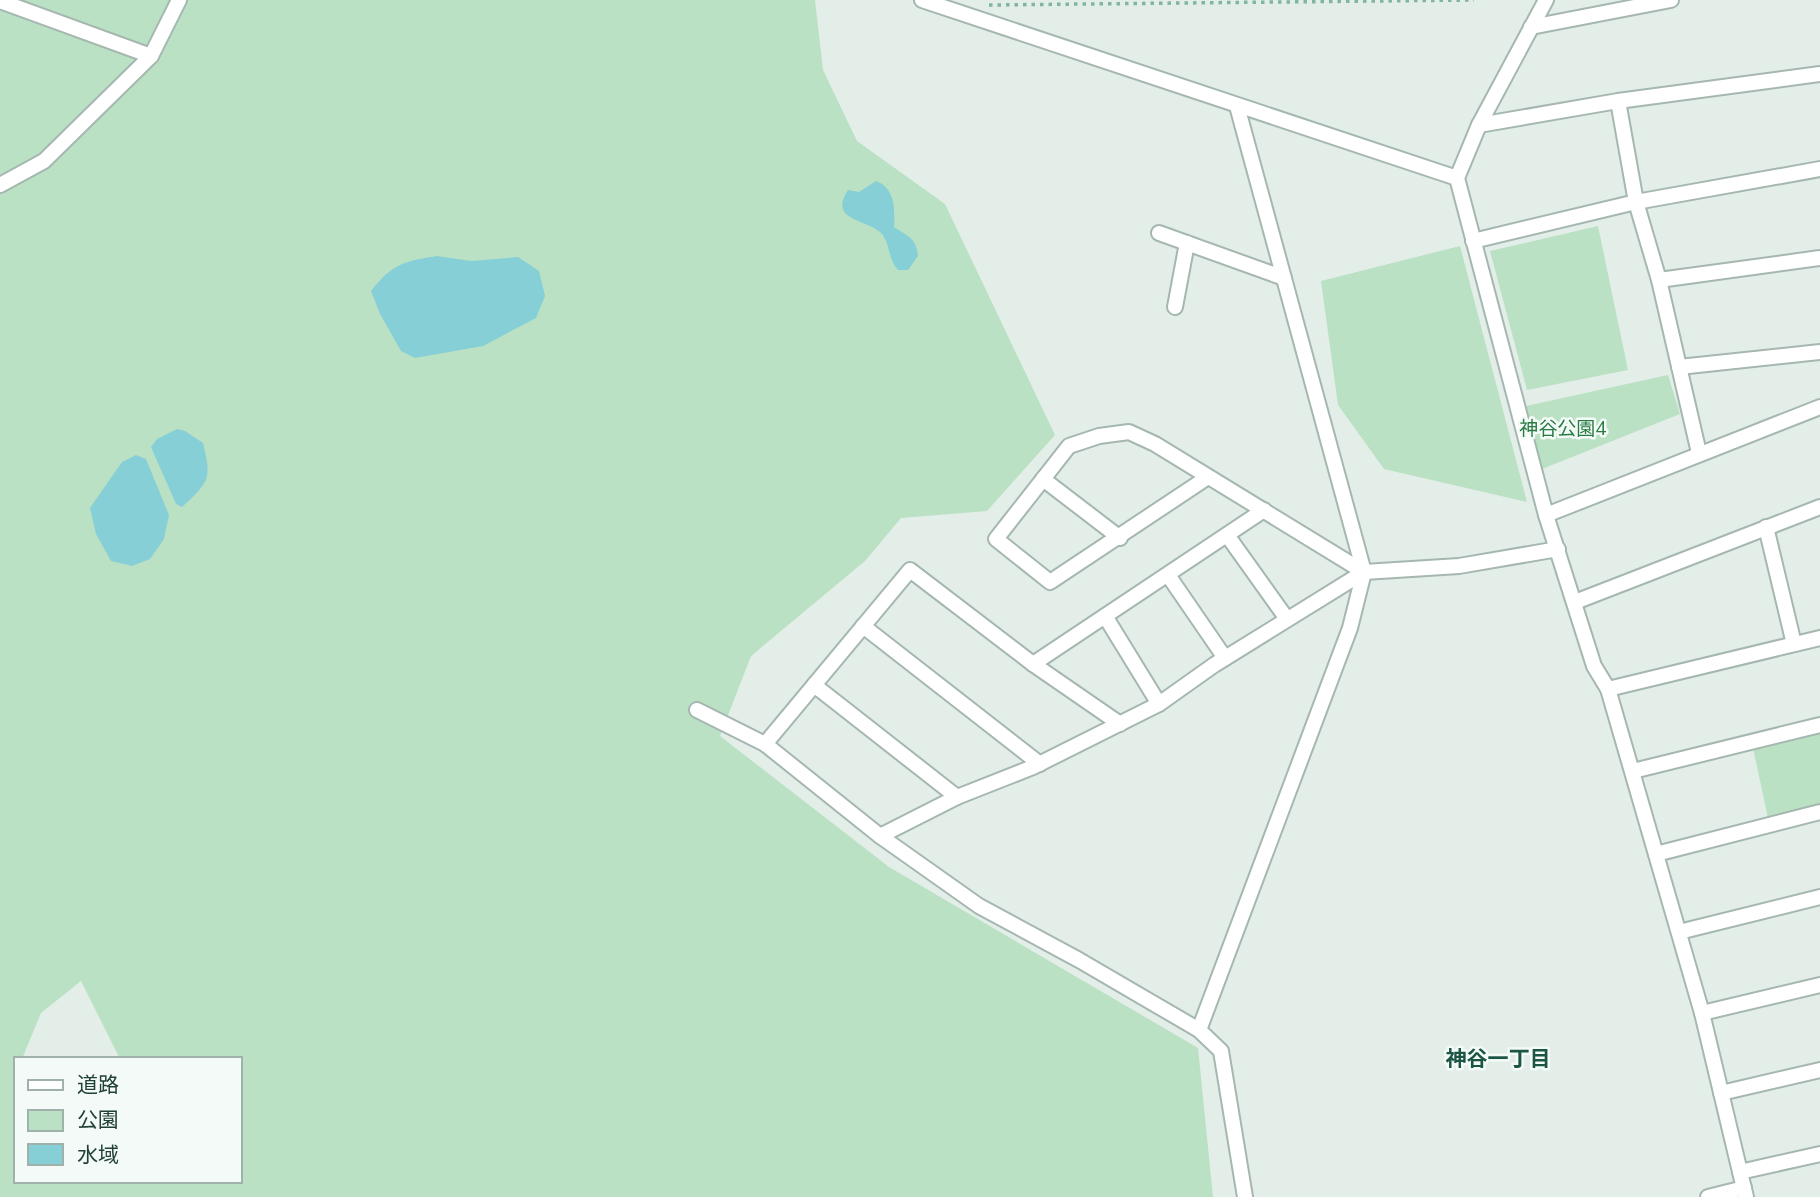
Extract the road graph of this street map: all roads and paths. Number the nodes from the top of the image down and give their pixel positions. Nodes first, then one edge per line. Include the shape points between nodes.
1 (179, 0) edge
2 (922, 0) edge
3 (1474, 0) edge
4 (1546, 0) edge
5 (1671, 0) edge
6 (0, 1) edge
7 (982, 5) dead end
8 (1531, 27) junction
9 (151, 56) junction
10 (1820, 74) edge
11 (1618, 101) junction
12 (1237, 106) junction
13 (1479, 125) junction
14 (1820, 169) edge
15 (1457, 178) junction
16 (0, 185) edge
17 (1636, 202) junction
18 (1159, 233) dead end
19 (1473, 241) junction
20 (1187, 243) junction
21 (1820, 258) edge
22 (1284, 278) junction
23 (1659, 280) junction
24 (1175, 307) dead end
25 (1820, 352) edge
26 (1679, 367) junction
27 (1820, 407) edge
28 (1699, 453) junction
29 (1208, 477) junction
30 (1043, 479) junction
31 (1820, 507) edge
32 (1264, 510) junction
33 (1546, 515) junction
34 (1766, 527) junction
35 (1227, 535) junction
36 (1120, 538) junction
37 (1558, 549) junction
38 (1364, 572) junction
39 (1168, 575) junction
40 (1575, 602) junction
41 (1105, 616) junction
42 (1287, 619) junction
43 (863, 626) junction
44 (1820, 638) edge
45 (1794, 644) junction
46 (1225, 659) junction
47 (1033, 664) junction
48 (814, 685) junction
49 (1608, 689) junction
50 (1159, 704) junction
51 (697, 710) dead end
52 (1120, 724) junction
53 (1820, 725) edge
54 (765, 744) junction
55 (1040, 764) junction
56 (1633, 771) junction
57 (957, 797) junction
58 (1820, 812) edge
59 (880, 836) junction
60 (1656, 854) junction
61 (1820, 897) edge
62 (1679, 932) junction
63 (1820, 985) edge
64 (1702, 1013) junction
65 (1199, 1030) junction
66 (1820, 1070) edge
67 (1721, 1093) junction
68 (1820, 1154) edge
69 (1740, 1172) junction
70 (1745, 1193) edge
71 (1245, 1197) edge
72 (1708, 1197) edge

1 - 9 street
2 - 12 street
3 - 7 path
4 - 8 street
5 - 8 street
6 - 9 street
8 - 13 street
9 - 16 street via 44,161
10 - 11 street
11 - 13 street
11 - 17 street
12 - 15 street
12 - 22 street
13 - 15 street
14 - 17 street
15 - 19 street
17 - 19 street
17 - 23 street
18 - 20 street
19 - 33 street
20 - 22 street
20 - 24 street
21 - 23 street
22 - 38 street
23 - 26 street
25 - 26 street
26 - 28 street
27 - 28 street
28 - 33 street
29 - 30 street via 1129,432 1069,446
29 - 32 street
29 - 36 street
30 - 36 street
30 - 36 street via 996,539 1050,582
31 - 34 street
32 - 35 street
32 - 38 street
33 - 37 street
34 - 40 street
34 - 45 street
35 - 39 street
35 - 42 street
37 - 38 street via 1459,566
37 - 40 street
38 - 42 street
38 - 65 street via 1350,628
39 - 41 street
39 - 46 street
40 - 49 street via 1594,666
41 - 47 street
41 - 50 street
42 - 46 street
43 - 47 street via 910,570
43 - 48 street
43 - 55 street
44 - 45 street
45 - 49 street
46 - 50 street
47 - 52 street
48 - 54 street
48 - 57 street
49 - 56 street
50 - 52 street
51 - 54 street
52 - 55 street
53 - 56 street
54 - 59 street
55 - 57 street
56 - 60 street
57 - 59 street
58 - 60 street
59 - 65 street via 979,906
60 - 62 street
61 - 62 street
62 - 64 street
63 - 64 street
64 - 67 street
65 - 71 street via 1222,1051
66 - 67 street
67 - 69 street
68 - 69 street
69 - 70 street
70 - 72 street

